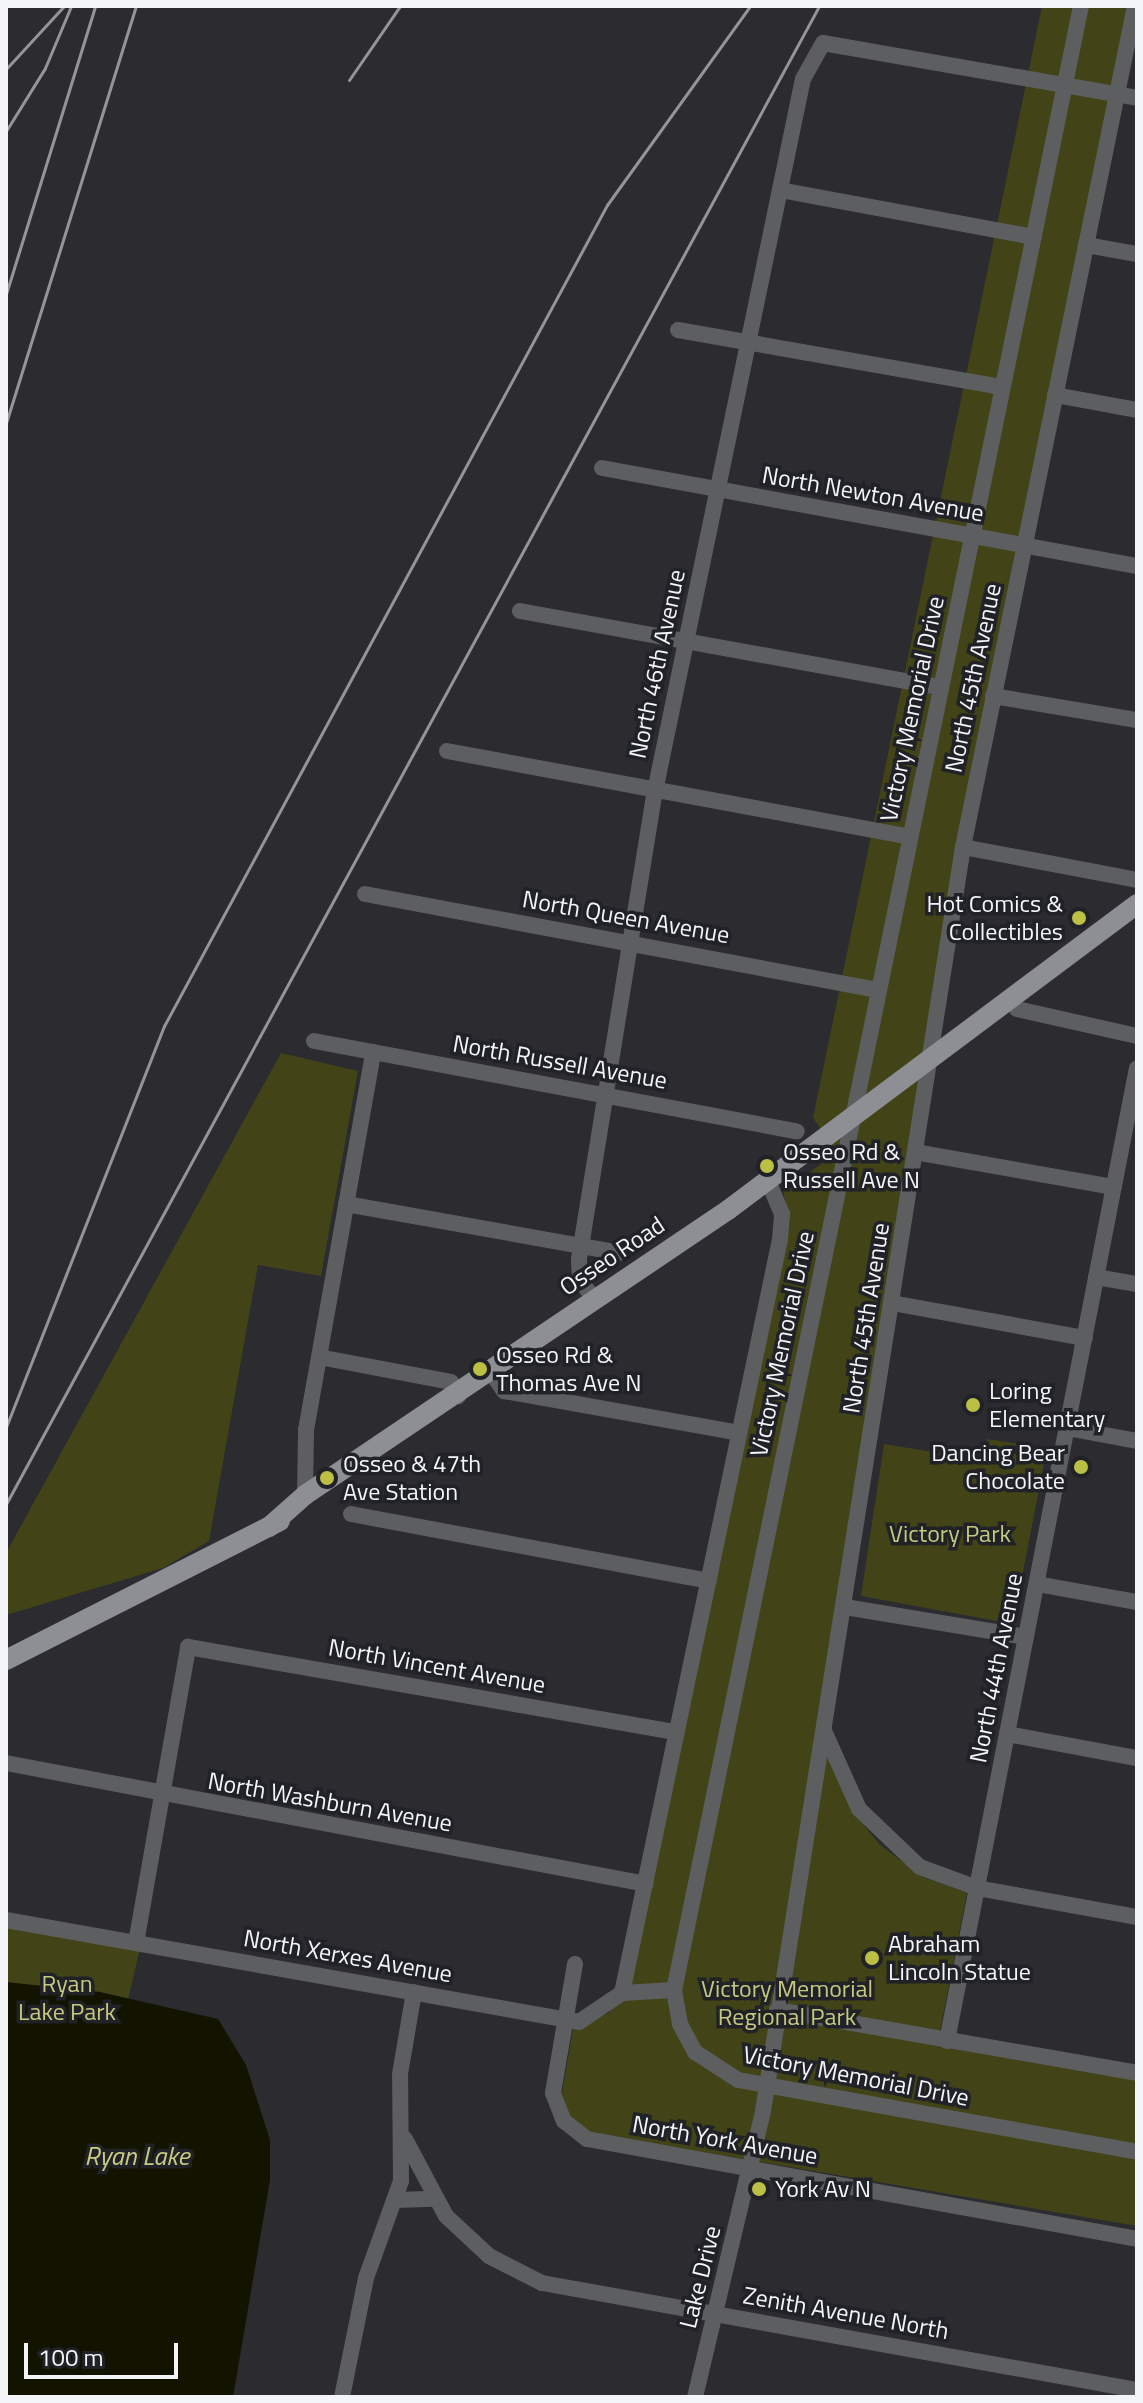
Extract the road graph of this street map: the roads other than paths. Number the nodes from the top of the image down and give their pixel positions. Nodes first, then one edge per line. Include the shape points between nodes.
1 (1081, 6) edge
2 (1135, 6) edge
3 (1064, 86) junction
4 (1116, 94) junction
5 (1137, 98) edge
6 (780, 190) junction
7 (1034, 237) junction
8 (1086, 245) junction
9 (1137, 254) edge
10 (678, 330) dead end
11 (749, 342) junction
12 (1002, 387) junction
13 (1055, 395) junction
14 (1137, 410) edge
15 (602, 468) dead end
16 (718, 491) junction
17 (971, 537) junction
18 (1025, 546) junction
19 (1137, 566) edge
20 (520, 611) dead end
21 (687, 640) junction
22 (940, 687) junction
23 (993, 696) junction
24 (1137, 720) edge
25 (447, 751) dead end
26 (655, 791) junction
27 (910, 837) junction
28 (963, 847) junction
29 (1137, 880) edge
30 (365, 894) dead end
31 (1137, 904) edge
32 (1137, 920) edge
33 (631, 942) junction
34 (878, 990) junction
35 (1017, 1009) junction
36 (1137, 1036) edge
37 (314, 1041) dead end
38 (373, 1052) junction
39 (928, 1067) junction
40 (1137, 1068) edge
41 (606, 1094) junction
42 (853, 1118) junction
43 (1132, 1126) edge
44 (797, 1131) dead end
45 (915, 1152) junction
46 (768, 1181) junction
47 (1114, 1187) junction
48 (346, 1204) junction
49 (581, 1246) junction
50 (620, 1253) dead end
51 (1096, 1277) junction
52 (1137, 1284) edge
53 (594, 1299) junction
54 (892, 1303) junction
55 (1085, 1338) junction
56 (319, 1357) junction
57 (491, 1372) junction
58 (458, 1396) junction
59 (1067, 1428) junction
60 (739, 1433) junction
61 (1137, 1441) edge
62 (363, 1461) junction
63 (305, 1495) junction
64 (351, 1514) dead end
65 (269, 1527) junction
66 (709, 1581) junction
67 (1037, 1584) junction
68 (1137, 1602) edge
69 (845, 1607) junction
70 (1026, 1637) junction
71 (6, 1660) edge
72 (677, 1732) junction
73 (825, 1732) junction
74 (1007, 1734) junction
75 (1137, 1758) edge
76 (6, 1763) edge
77 (166, 1796) junction
78 (646, 1884) junction
79 (977, 1888) junction
80 (1137, 1917) edge
81 (6, 1920) edge
82 (136, 1943) junction
83 (575, 1964) dead end
84 (674, 1990) junction
85 (414, 1992) junction
86 (622, 1993) junction
87 (777, 2010) junction
88 (565, 2019) junction
89 (947, 2041) junction
90 (1137, 2073) edge
91 (766, 2088) junction
92 (405, 2139) junction
93 (1137, 2152) edge
94 (751, 2168) junction
95 (433, 2199) junction
96 (396, 2200) junction
97 (1137, 2239) edge
98 (716, 2313) junction
99 (1137, 2390) edge
100 (342, 2397) edge
101 (695, 2397) edge

1 - 3 street, Victory Memorial Drive
2 - 4 street, North 45th Avenue
3 - 4 street
3 - 6 street, North 46th Avenue via 823,43 803,79
3 - 7 street, Victory Memorial Drive
4 - 5 street
4 - 8 street, North 45th Avenue
6 - 7 street
6 - 11 street, North 46th Avenue
7 - 12 street, Victory Memorial Drive
8 - 9 street
8 - 13 street, North 45th Avenue
10 - 11 street
11 - 12 street
11 - 16 street, North 46th Avenue
12 - 17 street, Victory Memorial Drive
13 - 14 street
13 - 18 street, North 45th Avenue
15 - 16 street, North Newton Avenue
16 - 17 street, North Newton Avenue
16 - 21 street, North 46th Avenue
17 - 18 street, North Newton Avenue
17 - 22 street, Victory Memorial Drive
18 - 19 street, North Newton Avenue
18 - 23 street, North 45th Avenue
20 - 21 street
21 - 22 street
21 - 26 street, North 46th Avenue
22 - 27 street, Victory Memorial Drive
23 - 24 street
23 - 28 street, North 45th Avenue
25 - 26 street
26 - 27 street
26 - 33 street, North 46th Avenue
27 - 34 street, Victory Memorial Drive
28 - 29 street
28 - 39 street, North 45th Avenue
30 - 33 street, North Queen Avenue
31 - 39 main road, Osseo Road
32 - 35 main road, Osseo Road
33 - 34 street, North Queen Avenue
33 - 41 street, North 46th Avenue
34 - 42 street, Victory Memorial Drive
35 - 36 street
35 - 39 main road, Osseo Road
37 - 38 street, North Russell Avenue
38 - 41 street, North Russell Avenue
38 - 48 street
39 - 42 main road, Osseo Road
39 - 45 street, North 45th Avenue
40 - 43 street, North 44th Avenue
41 - 44 street, North Russell Avenue
41 - 49 street, North 46th Avenue
42 - 46 main road, Osseo Road
42 - 84 street, Victory Memorial Drive
43 - 47 street, North 44th Avenue
45 - 47 street
45 - 54 street, North 45th Avenue
46 - 53 main road, Osseo Road
46 - 60 street, Victory Memorial Drive via 782,1214 780,1239
47 - 51 street, North 44th Avenue
48 - 49 street
48 - 56 street
49 - 50 street
49 - 53 street, North 46th Avenue via 578,1271
51 - 52 street
51 - 55 street, North 44th Avenue
53 - 57 main road, Osseo Road
54 - 55 street
54 - 69 street, North 45th Avenue
55 - 59 street, North 44th Avenue
56 - 58 street via 451,1382
56 - 63 street via 300,1478
57 - 58 main road, Osseo Road
57 - 60 street via 504,1391
58 - 62 main road, Osseo Road
59 - 61 street
59 - 67 street, North 44th Avenue
60 - 66 street, Victory Memorial Drive
62 - 63 main road, Osseo Road
62 - 65 main road, Osseo Road
63 - 65 main road, Osseo Road
64 - 66 street
65 - 71 main road, Osseo Road
66 - 72 street, Victory Memorial Drive
67 - 68 street
67 - 70 street, North 44th Avenue
69 - 70 street
69 - 73 street, North 45th Avenue
70 - 74 street, North 44th Avenue
72 - 77 street, North Vincent Avenue via 188,1647
72 - 78 street, Victory Memorial Drive
73 - 79 street via 859,1809 878,1833 941,1878
73 - 87 street, North 45th Avenue
74 - 75 street
74 - 79 street, North 44th Avenue
76 - 77 street, North Washburn Avenue
77 - 78 street, North Washburn Avenue
77 - 82 street
78 - 86 street, Victory Memorial Drive
79 - 80 street
79 - 89 street, North 44th Avenue
81 - 82 street, North Xerxes Avenue
82 - 85 street, North Xerxes Avenue
83 - 88 street, North York Avenue
84 - 86 street
84 - 91 street, Victory Memorial Drive via 680,2024 695,2052 721,2073
85 - 88 street, North Xerxes Avenue
85 - 92 street via 400,2074
86 - 88 street, North Xerxes Avenue via 579,2022
87 - 89 street
87 - 91 street, North 45th Avenue
88 - 94 street, North York Avenue via 553,2093 573,2132
89 - 90 street
91 - 93 street, Victory Memorial Drive
91 - 94 street, North 45th Avenue
92 - 95 street, Zenith Avenue North
92 - 96 street
94 - 97 street, North York Avenue
94 - 98 street, Lake Drive
95 - 96 street
95 - 98 street, Zenith Avenue North via 466,2237 515,2272 571,2290
96 - 100 street via 366,2278
98 - 99 street, Zenith Avenue North
98 - 101 street, Lake Drive

